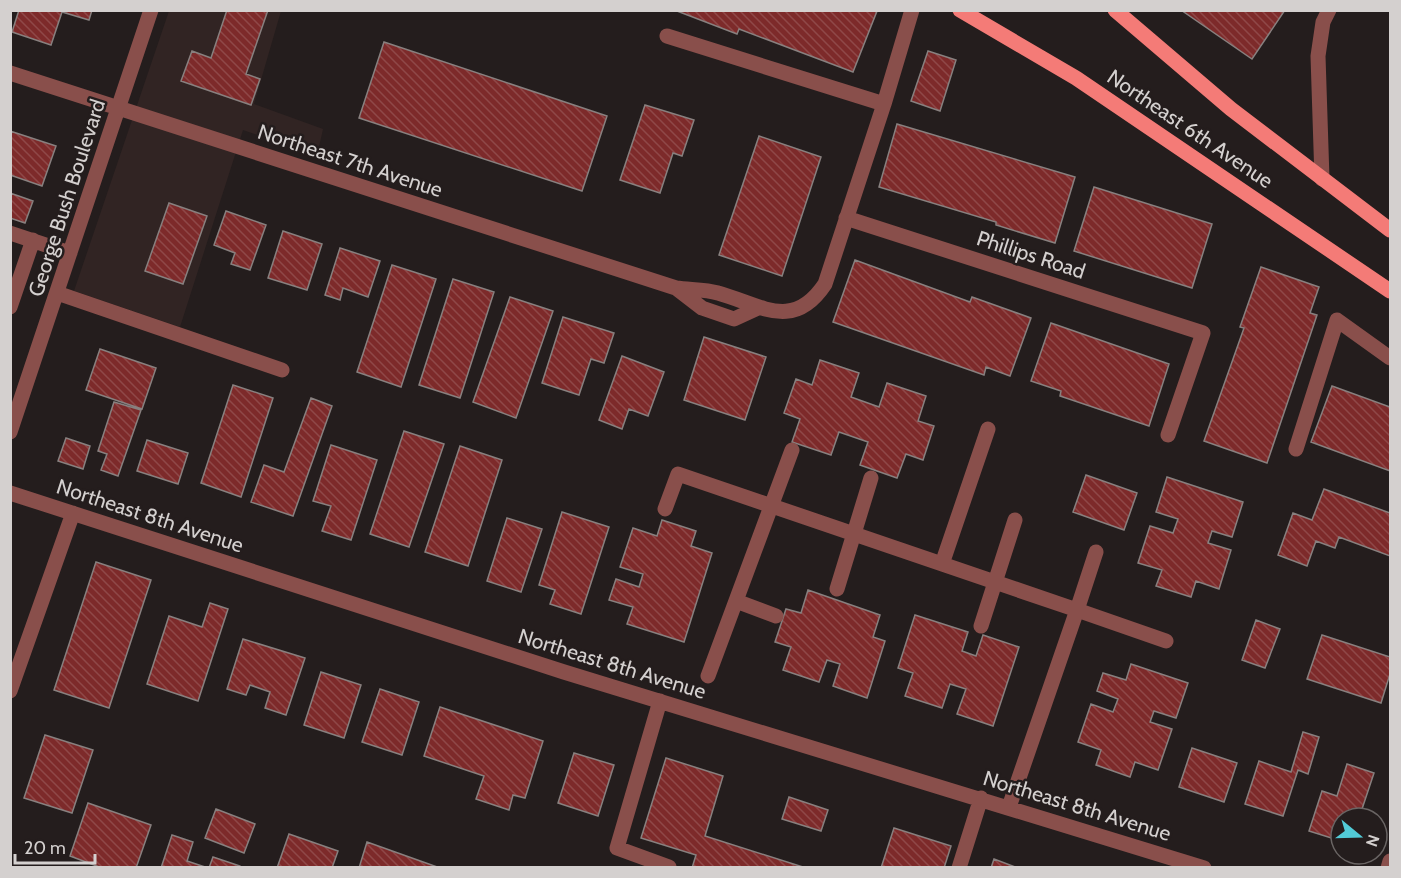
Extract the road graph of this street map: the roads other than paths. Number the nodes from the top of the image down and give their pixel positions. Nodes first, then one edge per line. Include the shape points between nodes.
1 (151, 10) edge
2 (912, 10) edge
3 (960, 10) edge
4 (1115, 10) edge
5 (1329, 10) edge
6 (667, 36) dead end
7 (10, 73) edge
8 (884, 104) junction
9 (119, 108) junction
10 (1322, 179) junction
11 (846, 218) junction
12 (1390, 230) edge
13 (10, 232) edge
14 (33, 240) junction
15 (70, 253) junction
16 (1390, 291) edge
17 (57, 293) junction
18 (10, 307) edge
19 (1390, 358) edge
20 (282, 370) dead end
21 (11, 429) edge
22 (988, 429) dead end
23 (1168, 435) dead end
24 (1296, 449) dead end
25 (792, 450) dead end
26 (871, 478) dead end
27 (10, 493) edge
28 (772, 506) junction
29 (665, 509) dead end
30 (73, 513) junction
31 (1015, 520) dead end
32 (854, 534) junction
33 (1096, 552) dead end
34 (942, 564) junction
35 (994, 582) junction
36 (837, 589) dead end
37 (736, 601) junction
38 (1077, 610) junction
39 (776, 616) dead end
40 (981, 626) dead end
41 (1166, 641) dead end
42 (708, 676) dead end
43 (10, 691) edge
44 (660, 701) junction
45 (981, 798) junction
46 (1010, 807) junction
47 (1390, 861) edge
48 (669, 867) edge
49 (959, 867) edge
50 (1204, 867) edge
51 (1388, 867) edge

1 - 9 street, George Bush Boulevard
2 - 8 street
3 - 16 main road, Northeast 6th Avenue via 1076,78
4 - 10 main road via 1231,109
5 - 10 street via 1323,22 1318,56
6 - 8 street
7 - 9 street, Northeast 7th Avenue
8 - 11 street
9 - 11 street, Northeast 7th Avenue via 676,288 702,308 734,319 758,308 789,312 816,297 825,284
9 - 15 street, George Bush Boulevard
10 - 12 main road
11 - 23 street, Phillips Road via 1203,333
13 - 14 street
14 - 15 street
14 - 18 street
15 - 17 street, George Bush Boulevard
17 - 20 street
17 - 21 street, George Bush Boulevard
19 - 24 street via 1337,321
22 - 34 street
25 - 28 street
26 - 32 street
27 - 30 street, Northeast 8th Avenue
28 - 29 street via 678,474
28 - 32 street
28 - 37 street
30 - 43 street
30 - 44 street, Northeast 8th Avenue
31 - 35 street
32 - 34 street
32 - 36 street
33 - 38 street
34 - 35 street
35 - 38 street
35 - 40 street
37 - 39 street
37 - 42 street
38 - 41 street
38 - 46 street
44 - 45 street, Northeast 8th Avenue
44 - 48 street via 616,848
45 - 46 street, Northeast 8th Avenue
45 - 49 street
46 - 50 street, Northeast 8th Avenue
47 - 51 street

